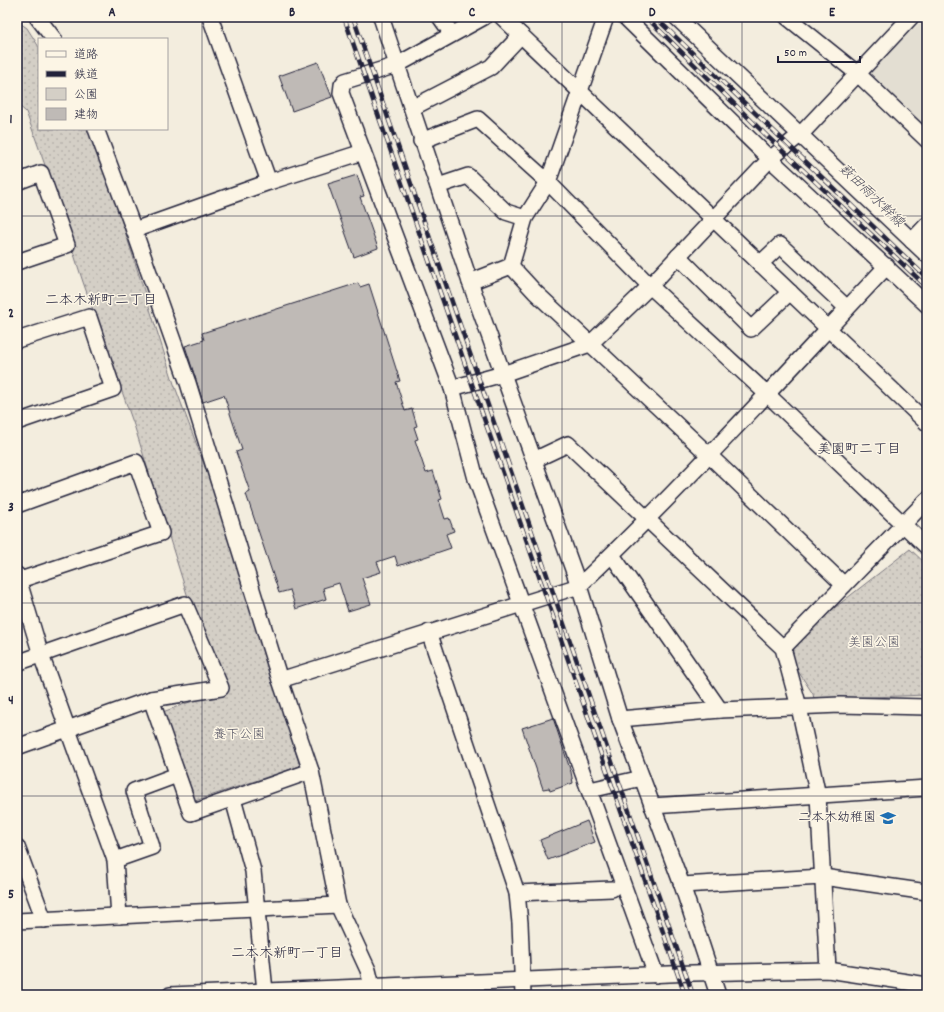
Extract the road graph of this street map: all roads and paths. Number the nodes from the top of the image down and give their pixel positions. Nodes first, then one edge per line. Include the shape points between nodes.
1 (37, 17) edge
2 (210, 17) edge
3 (381, 17) edge
4 (440, 17) edge
5 (484, 17) edge
6 (502, 17) edge
7 (606, 17) edge
8 (624, 17) edge
9 (676, 17) edge
10 (787, 17) edge
11 (911, 17) edge
12 (452, 34) junction
13 (521, 35) junction
14 (53, 38) edge
15 (396, 65) junction
16 (858, 74) junction
17 (580, 92) junction
18 (412, 108) junction
19 (96, 130) edge
20 (801, 134) junction
21 (927, 140) edge
22 (421, 141) junction
23 (363, 152) junction
24 (770, 159) junction
25 (17, 182) edge
26 (269, 182) junction
27 (548, 182) junction
28 (438, 186) junction
29 (525, 218) junction
30 (713, 218) junction
31 (927, 224) edge
32 (134, 230) junction
33 (912, 240) junction
34 (927, 255) edge
35 (678, 256) junction
36 (17, 262) edge
37 (760, 264) junction
38 (511, 266) junction
39 (887, 266) junction
40 (470, 282) junction
41 (650, 286) junction
42 (790, 292) junction
43 (927, 305) edge
44 (847, 308) junction
45 (828, 329) junction
46 (17, 340) edge
47 (590, 344) junction
48 (503, 374) junction
49 (452, 388) junction
50 (767, 394) junction
51 (17, 422) edge
52 (927, 423) edge
53 (709, 455) junction
54 (534, 460) junction
55 (927, 500) edge
56 (17, 505) edge
57 (647, 518) junction
58 (903, 524) junction
59 (927, 547) edge
60 (612, 555) junction
61 (18, 579) edge
62 (844, 585) junction
63 (579, 586) junction
64 (520, 603) junction
65 (429, 632) junction
66 (783, 648) junction
67 (41, 655) junction
68 (17, 663) edge
69 (280, 680) junction
70 (151, 699) junction
71 (799, 707) junction
72 (927, 707) edge
73 (720, 710) junction
74 (620, 719) junction
75 (69, 730) junction
76 (17, 747) edge
77 (311, 772) junction
78 (177, 775) junction
79 (642, 778) junction
80 (927, 788) edge
81 (590, 790) junction
82 (818, 796) junction
83 (233, 799) junction
84 (652, 806) junction
85 (17, 847) edge
86 (115, 860) junction
87 (823, 877) junction
88 (682, 886) junction
89 (612, 889) dead end
90 (927, 892) edge
91 (517, 893) junction
92 (338, 904) junction
93 (257, 909) junction
94 (119, 916) junction
95 (44, 920) junction
96 (17, 921) edge
97 (828, 970) junction
98 (711, 973) junction
99 (656, 975) junction
100 (927, 985) edge
101 (372, 986) junction
102 (523, 988) edge
103 (265, 991) junction
104 (205, 994) edge
105 (170, 995) edge
106 (718, 995) edge

1 - 14 street
2 - 26 street
3 - 15 street
4 - 12 street
5 - 12 street
6 - 13 street
7 - 17 street
8 - 24 street
9 - 20 street
10 - 16 street
11 - 16 street
12 - 15 street
13 - 17 street
13 - 18 street via 491,67
15 - 18 street
15 - 23 street via 351,78 342,85 341,93
16 - 20 street
16 - 21 street
17 - 27 street
17 - 30 street
18 - 22 street
19 - 32 street
20 - 24 street
20 - 33 street
22 - 27 street via 478,119
22 - 28 street
23 - 26 street
23 - 49 street
24 - 30 street
24 - 39 street
25 - 36 street via 41,174 67,245
26 - 32 street
27 - 29 street
27 - 41 street
28 - 29 street via 468,176 506,212
28 - 40 street
29 - 38 street
30 - 35 street
30 - 37 street
31 - 33 street
32 - 69 street via 188,383
33 - 34 street
35 - 41 street
35 - 42 street via 751,329
37 - 42 street
37 - 44 street via 780,245
38 - 40 street
38 - 47 street
39 - 43 street
39 - 44 street
40 - 48 street
41 - 47 street
41 - 50 street
42 - 45 street
44 - 45 street
45 - 50 street
45 - 52 street
46 - 51 street via 89,318 113,389
47 - 48 street
47 - 53 street
48 - 49 street
48 - 54 street
49 - 64 street via 476,479
50 - 53 street
50 - 58 street
53 - 57 street
53 - 62 street
54 - 57 street via 568,444
54 - 63 street
55 - 58 street
56 - 61 street via 136,462 162,533
57 - 60 street
57 - 66 street
58 - 59 street
58 - 62 street
60 - 63 street
60 - 73 street
61 - 67 street
62 - 66 street
63 - 64 street
63 - 74 street
64 - 65 street
64 - 81 street
65 - 69 street
65 - 91 street
66 - 71 street
67 - 68 street
67 - 70 street via 185,604 221,688
67 - 75 street
69 - 77 street
70 - 75 street
70 - 78 street
71 - 72 street
71 - 73 street
71 - 82 street
73 - 74 street
74 - 79 street
75 - 76 street
75 - 86 street
77 - 83 street
77 - 92 street
78 - 83 street via 191,813
78 - 86 street via 134,791 152,847
79 - 81 street
79 - 84 street
80 - 82 street
81 - 99 street
82 - 84 street via 782,796
82 - 87 street
83 - 93 street via 253,871
84 - 88 street
85 - 95 street
86 - 94 street
87 - 88 street
87 - 90 street
87 - 97 street
88 - 98 street
89 - 91 street
91 - 102 street
92 - 93 street
92 - 101 street via 368,970
93 - 94 street
93 - 103 street
94 - 95 street
95 - 96 street
97 - 98 street
97 - 100 street
98 - 99 street
98 - 106 street
99 - 102 street
101 - 102 street
101 - 103 street
103 - 104 street
104 - 105 street

